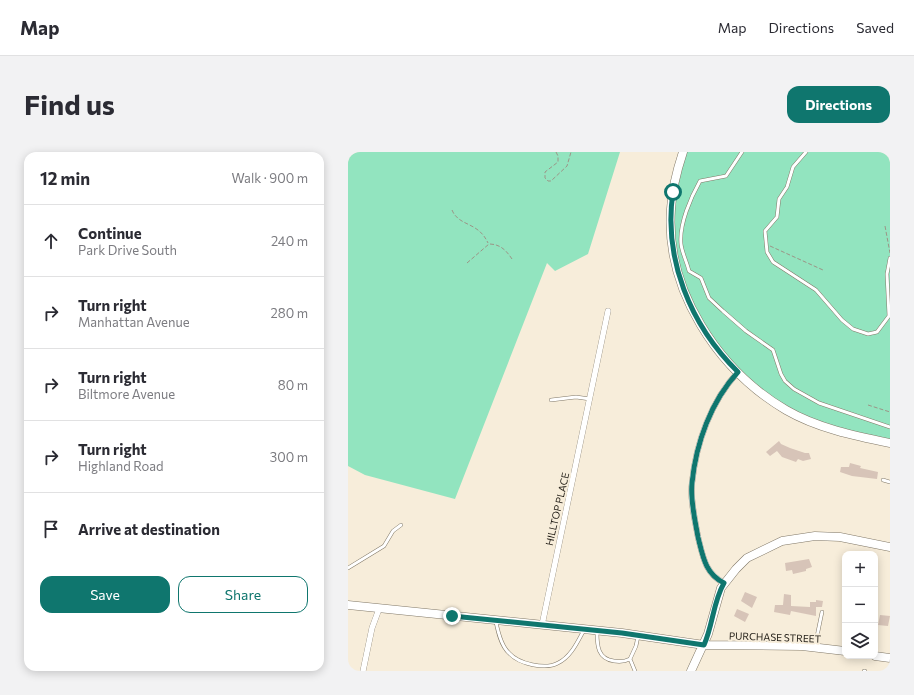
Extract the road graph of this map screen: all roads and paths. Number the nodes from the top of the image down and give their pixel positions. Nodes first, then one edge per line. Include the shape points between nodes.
1 (556, 152) edge
2 (559, 152) edge
3 (571, 152) edge
4 (682, 152) edge
5 (742, 152) edge
6 (806, 152) edge
7 (558, 156) junction
8 (452, 210) dead end
9 (885, 226) dead end
10 (489, 244) junction
11 (769, 245) dead end
12 (890, 253) edge
13 (890, 258) edge
14 (512, 259) dead end
15 (467, 263) dead end
16 (823, 270) dead end
17 (608, 311) dead end
18 (738, 372) junction
19 (590, 398) junction
20 (551, 400) dead end
21 (868, 405) dead end
22 (890, 412) edge
23 (890, 427) edge
24 (890, 443) edge
25 (883, 480) dead end
26 (890, 482) edge
27 (401, 525) dead end
28 (890, 547) edge
29 (348, 568) edge
30 (724, 583) junction
31 (348, 605) edge
32 (378, 608) junction
33 (822, 612) dead end
34 (496, 621) junction
35 (542, 625) junction
36 (584, 630) junction
37 (597, 631) junction
38 (638, 636) junction
39 (704, 645) junction
40 (815, 648) junction
41 (842, 651) edge
42 (878, 656) edge
43 (890, 658) edge
44 (630, 659) junction
45 (363, 671) edge
46 (635, 671) edge
47 (691, 671) edge

1 - 7 path
2 - 7 path
3 - 7 path via 567,166 548,181 545,172 558,162
4 - 18 street via 671,208 671,230 678,271 689,302 703,328
5 - 23 lane via 726,176 700,181 691,197 681,244 689,271 701,278 709,298 746,331 773,350 781,374 794,388 819,403
6 - 13 lane via 793,166 787,187 779,199 777,217 764,231 767,252 773,262 816,290 853,329 868,334 877,332 889,316 887,274
8 - 10 path via 458,219 483,233
9 - 12 path
10 - 14 path via 500,246
10 - 15 path
11 - 16 path
17 - 19 street, HILLTOP PLACE
18 - 24 street via 772,401 804,419
18 - 30 street via 726,384 712,409 698,450 692,484 694,518 708,572
19 - 20 lane
19 - 35 street, HILLTOP PLACE
21 - 22 path
25 - 26 lane
27 - 29 lane via 393,531 384,546
28 - 30 street via 840,537 815,536 782,541 747,558
30 - 39 street via 717,598
31 - 32 street, PURCHASE STREET
32 - 34 street, PURCHASE STREET
32 - 45 street
33 - 40 lane
34 - 35 street, PURCHASE STREET
34 - 36 lane via 498,633 508,653 520,661 546,666 558,664 567,657
35 - 36 street, PURCHASE STREET
36 - 37 street, PURCHASE STREET
37 - 38 street, PURCHASE STREET
37 - 44 lane via 597,644 601,656 607,660 624,662
38 - 39 street, PURCHASE STREET
38 - 44 lane
39 - 40 street, PURCHASE STREET
39 - 47 street
40 - 41 street, PURCHASE STREET
42 - 43 street
44 - 46 lane

